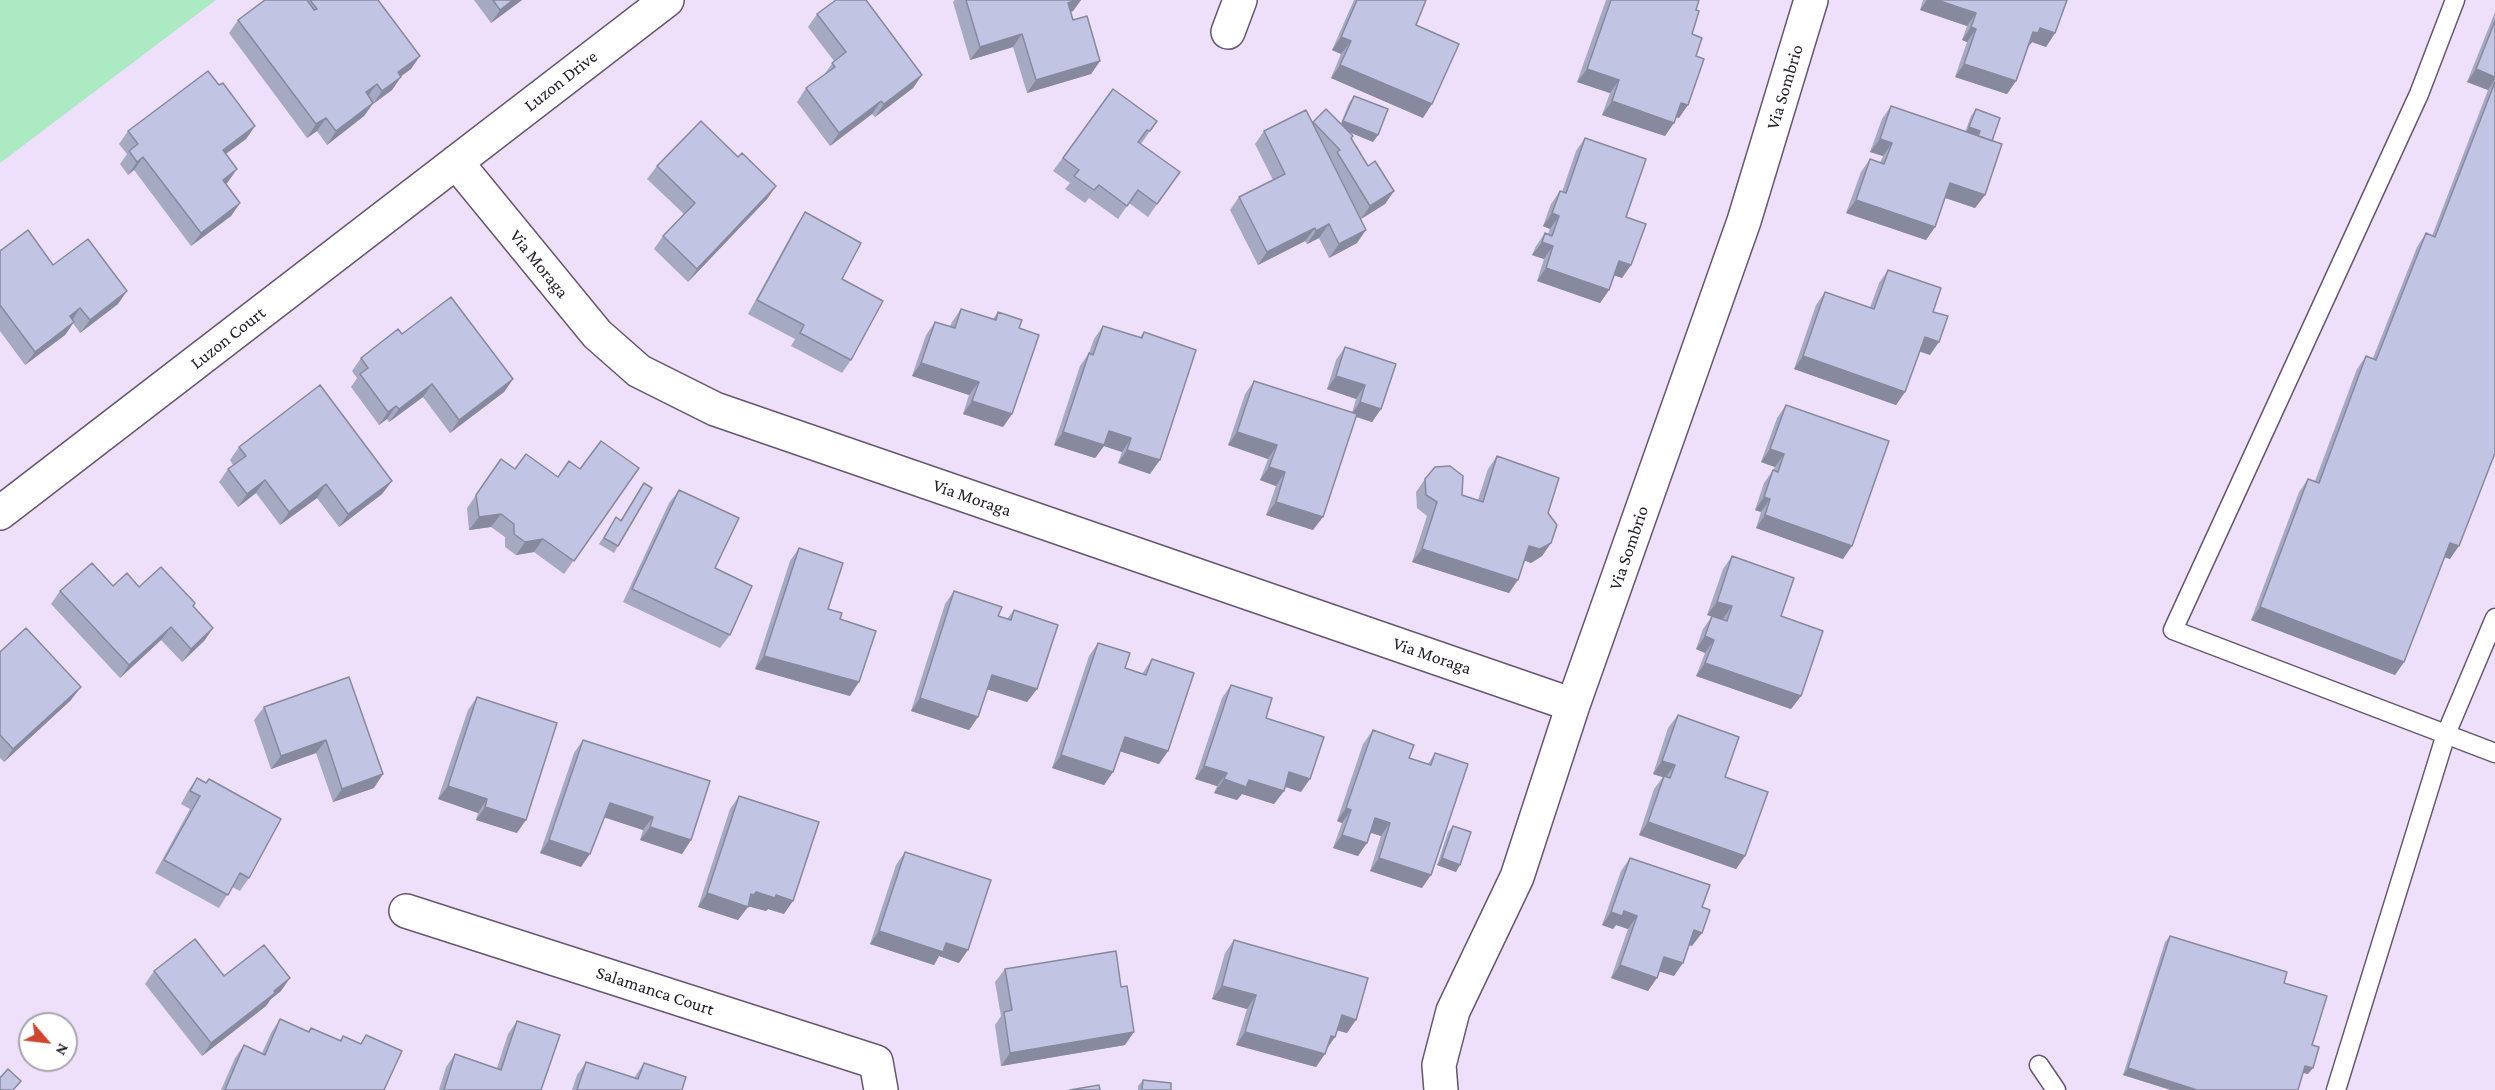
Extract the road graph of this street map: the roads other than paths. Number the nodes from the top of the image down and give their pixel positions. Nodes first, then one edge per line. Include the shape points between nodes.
1 (667, 0) edge
2 (1240, 0) edge
3 (1811, 0) edge
4 (2455, 0) edge
5 (1228, 32) dead end
6 (456, 162) junction
7 (0, 513) edge
8 (2495, 618) edge
9 (1573, 705) junction
10 (2446, 734) junction
11 (2495, 753) edge
12 (406, 911) dead end
13 (2039, 1065) dead end
14 (881, 1090) edge
15 (1442, 1090) edge
16 (2056, 1090) edge
17 (2336, 1090) edge

1 - 6 street, Luzon Drive
2 - 5 street
3 - 9 street, Via Sombrio via 1744,221
4 - 10 lane via 2420,94 2173,630
6 - 7 street, Luzon Court
6 - 9 street, Via Moraga via 597,334 639,370 715,409
8 - 10 lane
9 - 15 street, Via Sombrio via 1517,877 1453,1011 1439,1065
10 - 11 lane
10 - 17 lane
12 - 14 street, Salamanca Court via 876,1062
13 - 16 lane

